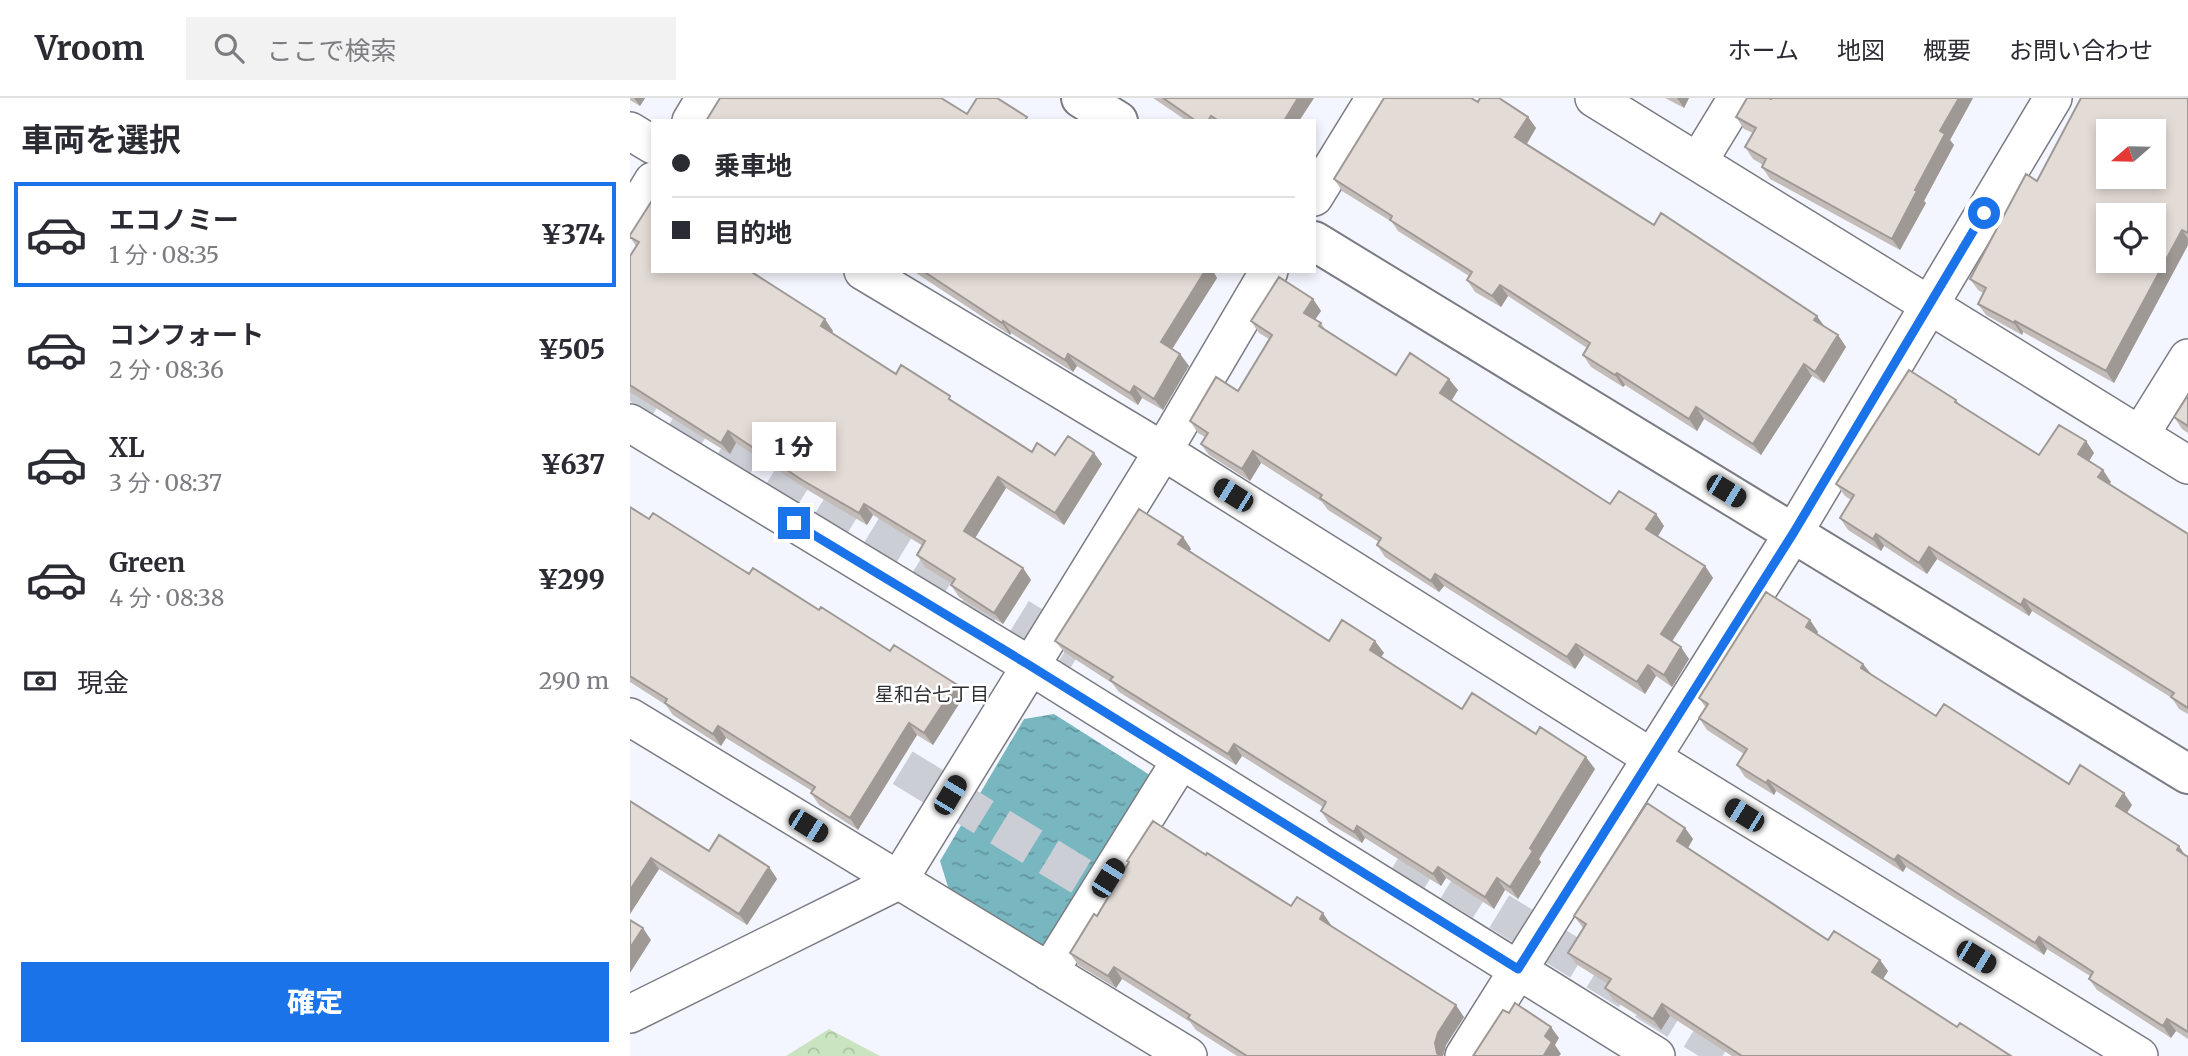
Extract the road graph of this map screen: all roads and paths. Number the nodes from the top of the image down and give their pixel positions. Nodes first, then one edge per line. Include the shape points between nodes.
1 (705, 98) edge
2 (1080, 98) edge
3 (1375, 98) edge
4 (1594, 98) edge
5 (1737, 98) edge
6 (2053, 98) edge
7 (692, 119) edge
8 (1115, 119) edge
9 (630, 131) edge
10 (651, 144) edge
11 (1698, 162) junction
12 (651, 184) edge
13 (1316, 194) edge
14 (630, 219) edge
15 (1316, 242) edge
16 (866, 273) edge
17 (1268, 273) edge
18 (1929, 305) junction
19 (2188, 358) edge
20 (630, 423) edge
21 (2140, 435) junction
22 (1163, 451) junction
23 (2188, 465) edge
24 (1794, 532) junction
25 (1029, 665) junction
26 (630, 717) edge
27 (1652, 758) junction
28 (1181, 760) junction
29 (2188, 774) edge
30 (898, 881) junction
31 (1518, 969) junction
32 (1049, 972) junction
33 (630, 1014) edge
34 (1188, 1056) edge
35 (1464, 1056) edge
36 (1656, 1056) edge
37 (2138, 1056) edge

1 - 7 street
2 - 8 street
3 - 13 street
4 - 11 street
5 - 11 street
6 - 18 street
9 - 10 street
11 - 18 street
12 - 14 street
15 - 24 street
16 - 22 street
17 - 22 street
18 - 21 street
18 - 24 street
19 - 21 street
20 - 25 street
21 - 23 street
22 - 25 street
22 - 27 street
24 - 27 street
24 - 29 street
25 - 28 street
25 - 30 street
26 - 30 street
27 - 31 street
27 - 37 street
28 - 31 street
28 - 32 street
30 - 32 street
30 - 33 street
31 - 35 street
31 - 36 street
32 - 34 street

